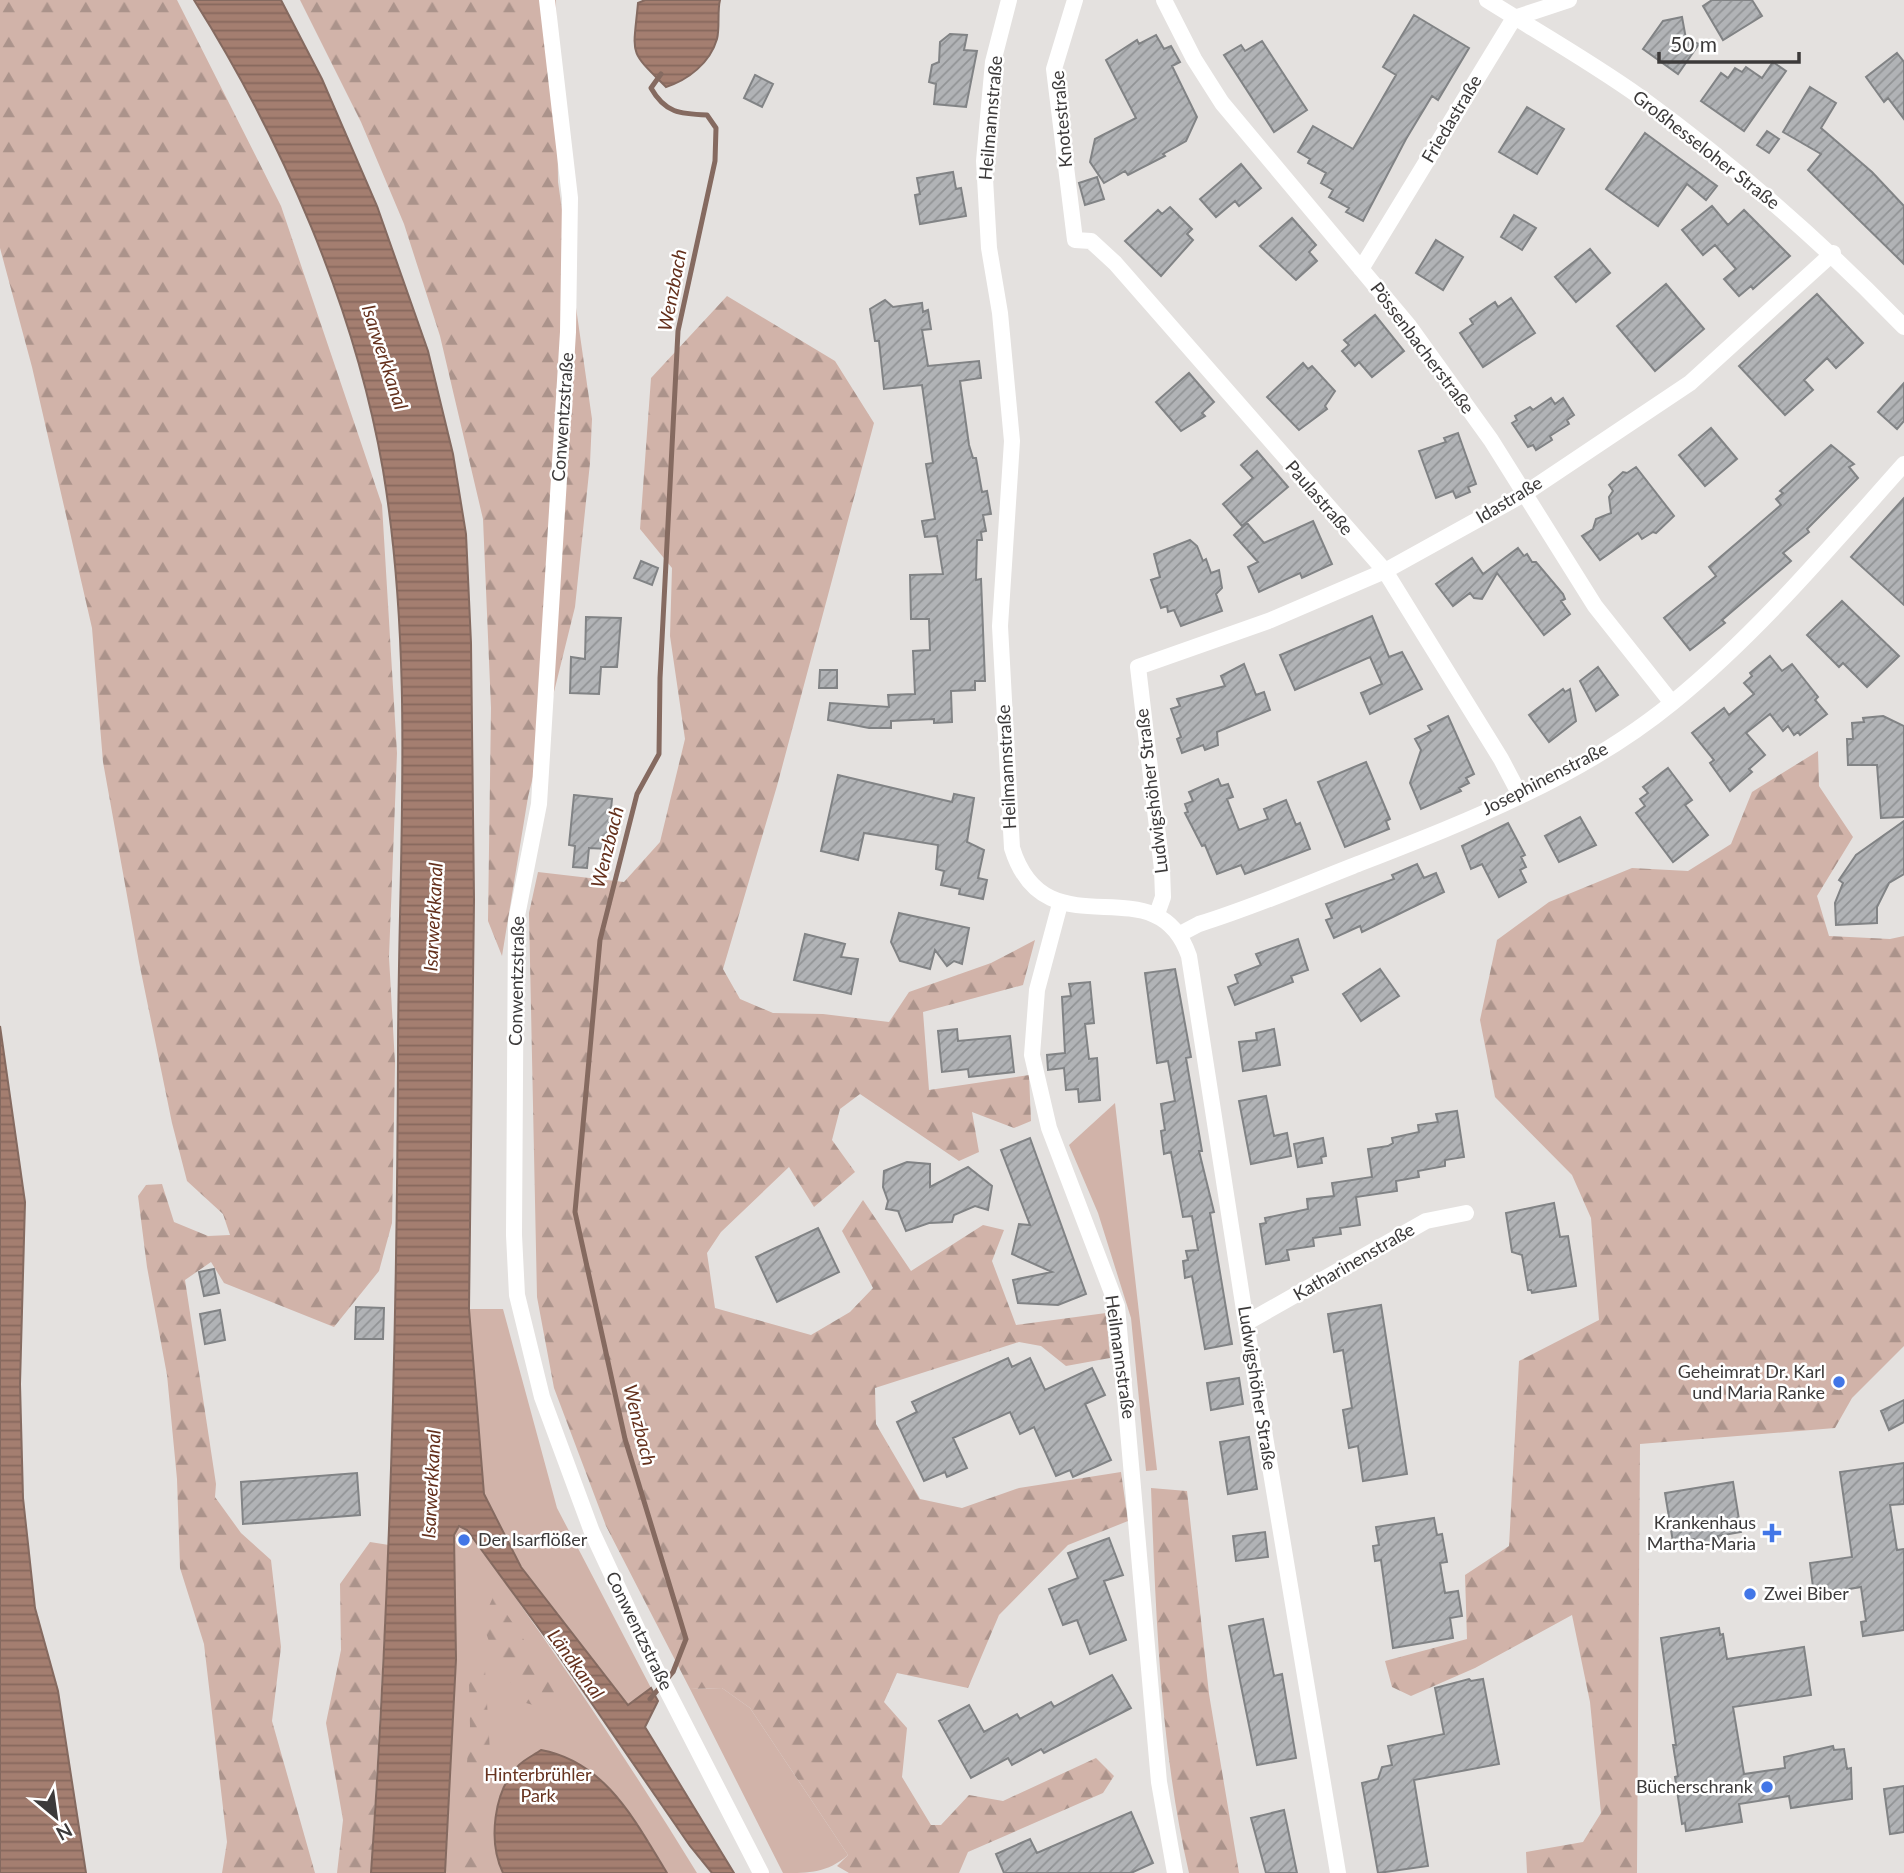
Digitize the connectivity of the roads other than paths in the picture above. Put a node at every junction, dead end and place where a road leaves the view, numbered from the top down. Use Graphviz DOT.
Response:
graph roads {
  1 [pos="547,0"];
  2 [pos="1009,0"];
  3 [pos="1075,0"];
  4 [pos="1164,0"];
  5 [pos="1487,0"];
  6 [pos="1569,0"];
  7 [pos="1514,18"];
  8 [pos="1075,240"];
  9 [pos="1833,253"];
  10 [pos="1361,269"];
  11 [pos="1904,327"];
  12 [pos="1904,464"];
  13 [pos="1524,494"];
  14 [pos="1385,571"];
  15 [pos="1138,667"];
  16 [pos="1672,703"];
  17 [pos="1520,794"];
  18 [pos="1060,904"];
  19 [pos="1157,914"];
  20 [pos="1180,934"];
  21 [pos="1466,1213"];
  22 [pos="1246,1323"];
  23 [pos="761,1873"];
  24 [pos="1175,1873"];
  25 [pos="1338,1873"];
  1 -- 23 [label="street, Conwentzstraße"];
  2 -- 18 [label="street, Heilmannstraße"];
  3 -- 8 [label="street, Knotestraße"];
  4 -- 10 [label="street, Pössenbacherstraße"];
  5 -- 7 [label="street, Großhesseloher Straße"];
  6 -- 7 [label="street"];
  7 -- 9 [label="street, Großhesseloher Straße"];
  7 -- 10 [label="street, Friedastraße"];
  8 -- 14 [label="street, Paulastraße"];
  9 -- 11 [label="street, Großhesseloher Straße"];
  9 -- 13 [label="street, Idastraße"];
  10 -- 13 [label="street, Pössenbacherstraße"];
  12 -- 16 [label="street, Josephinenstraße"];
  13 -- 14 [label="street, Idastraße"];
  13 -- 16 [label="street, Pössenbacherstraße"];
  14 -- 15 [label="street, Idastraße"];
  14 -- 17 [label="street, Paulastraße"];
  15 -- 19 [label="street, Ludwigshöher Straße"];
  16 -- 17 [label="street, Josephinenstraße"];
  17 -- 20 [label="street, Josephinenstraße"];
  18 -- 19 [label="street"];
  18 -- 24 [label="street, Heilmannstraße"];
  19 -- 20 [label="street"];
  20 -- 22 [label="street, Ludwigshöher Straße"];
  21 -- 22 [label="street, Katharinenstraße"];
  22 -- 25 [label="street, Ludwigshöher Straße"];
}
